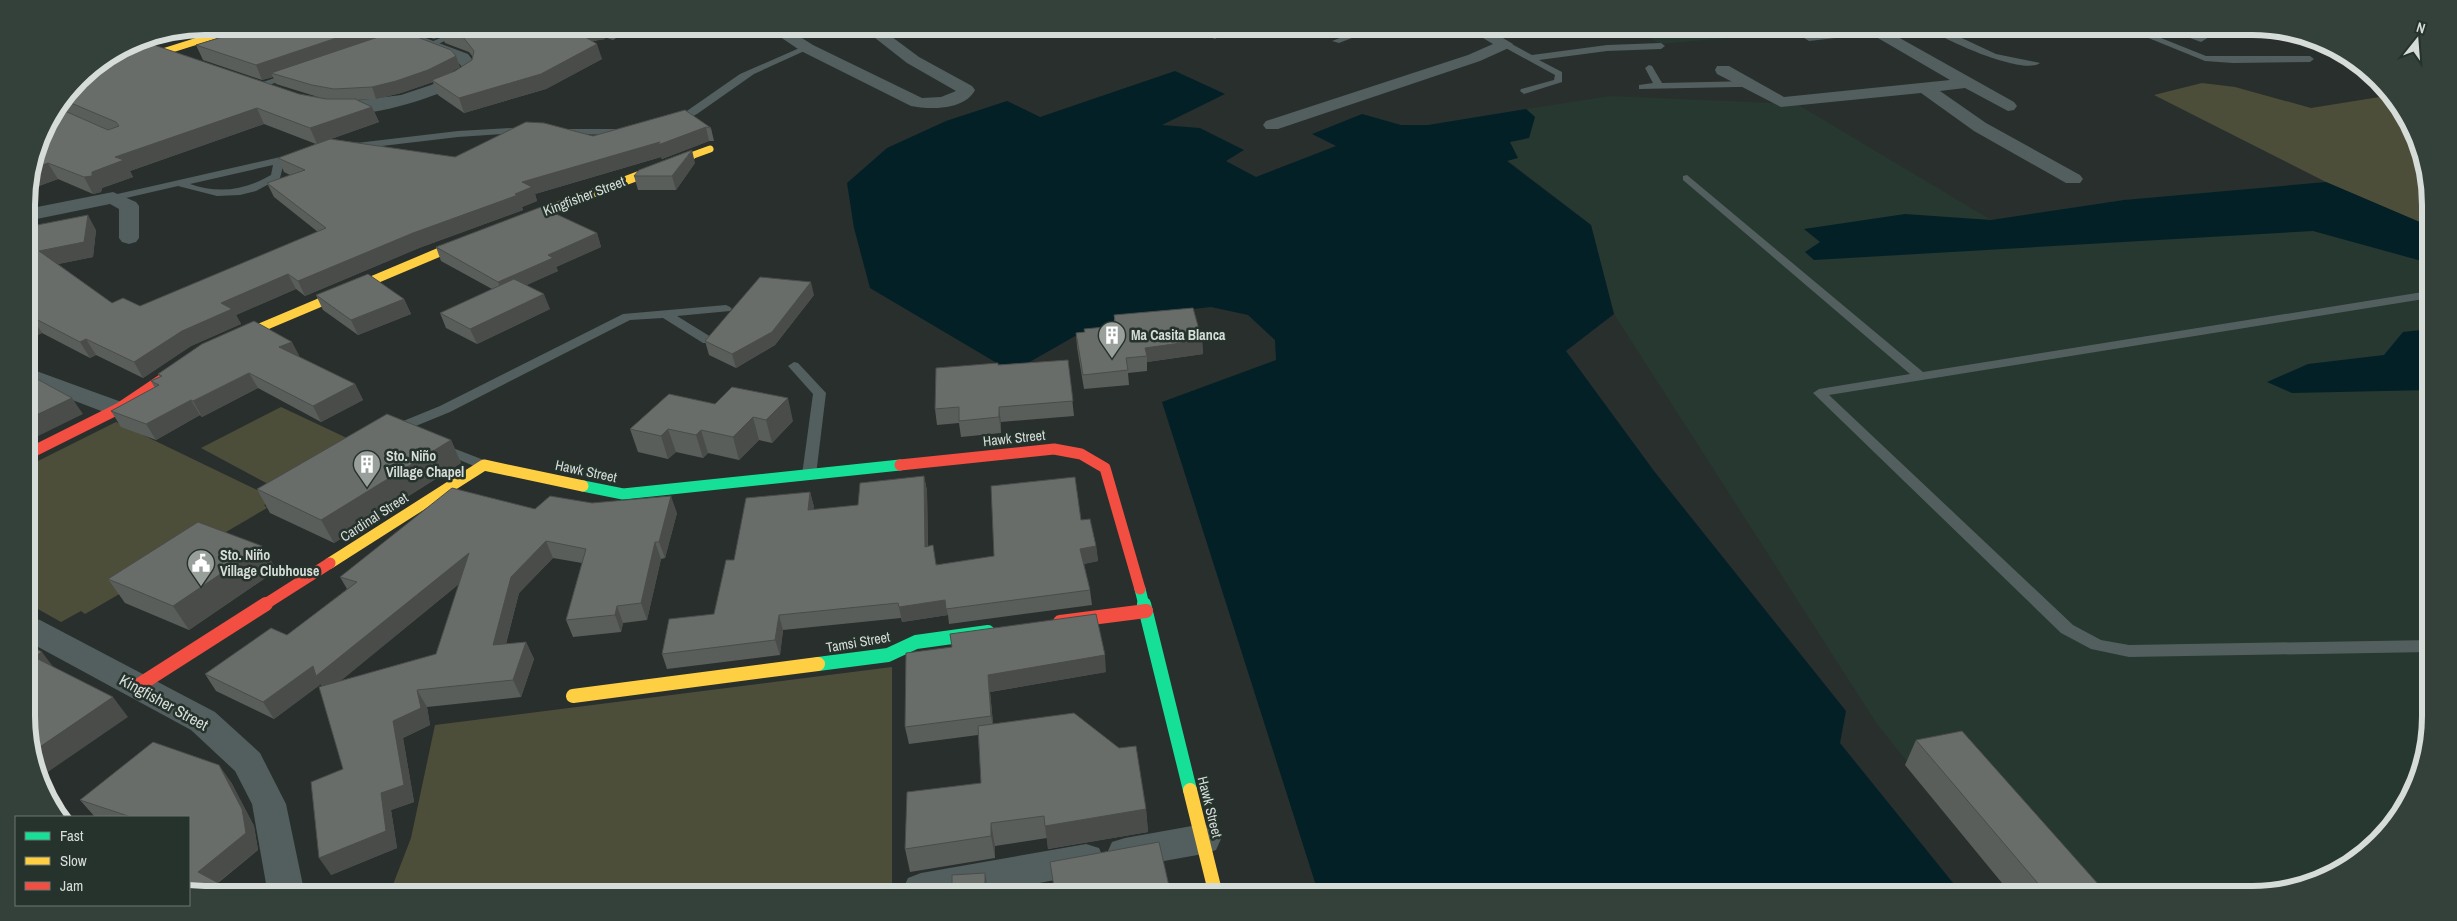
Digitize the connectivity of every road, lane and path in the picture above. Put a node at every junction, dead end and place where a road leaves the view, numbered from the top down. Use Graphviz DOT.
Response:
graph roads {
  1 [pos="217,35"];
  2 [pos="453,35"];
  3 [pos="786,35"];
  4 [pos="879,35"];
  5 [pos="1353,35"];
  6 [pos="1488,35"];
  7 [pos="1820,35"];
  8 [pos="1883,35"];
  9 [pos="1947,35"];
  10 [pos="2146,35"];
  11 [pos="2195,35"];
  12 [pos="408,36"];
  13 [pos="1809,36"];
  14 [pos="2201,37"];
  15 [pos="1336,41"];
  16 [pos="1505,44"];
  17 [pos="428,45"];
  18 [pos="381,46"];
  19 [pos="1661,46"];
  20 [pos="807,48"];
  21 [pos="163,52"];
  22 [pos="1532,58"];
  23 [pos="2310,59"];
  24 [pos="189,62"];
  25 [pos="2036,63"];
  26 [pos="119,66"];
  27 [pos="1649,68"];
  28 [pos="1723,70"];
  29 [pos="300,72"];
  30 [pos="1967,83"];
  31 [pos="248,84"];
  32 [pos="1659,84"];
  33 [pos="1751,84"];
  34 [pos="1642,87"];
  35 [pos="1924,87"];
  36 [pos="1524,91"];
  37 [pos="282,94"];
  38 [pos="319,106"];
  39 [pos="2008,106"];
  40 [pos="1272,125"];
  41 [pos="665,126"];
  42 [pos="536,131"];
  43 [pos="552,131"];
  44 [pos="634,131"];
  45 [pos="336,148"];
  46 [pos="710,149"];
  47 [pos="307,154"];
  48 [pos="278,161"];
  49 [pos="1687,178"];
  50 [pos="2073,179"];
  51 [pos="179,183"];
  52 [pos="113,198"];
  53 [pos="35,213"];
  54 [pos="499,228"];
  55 [pos="480,236"];
  56 [pos="129,238"];
  57 [pos="2422,295"];
  58 [pos="726,309"];
  59 [pos="665,314"];
  60 [pos="627,317"];
  61 [pos="707,340"];
  62 [pos="218,346"];
  63 [pos="192,359"];
  64 [pos="794,366"];
  65 [pos="1920,376"];
  66 [pos="35,379"];
  67 [pos="118,409"];
  68 [pos="414,436"];
  69 [pos="431,443"];
  70 [pos="35,450"];
  71 [pos="484,465"];
  72 [pos="809,475"];
  73 [pos="1146,611"];
  74 [pos="1050,624"];
  75 [pos="1002,630"];
  76 [pos="35,631"];
  77 [pos="2422,646"];
  78 [pos="136,687"];
  79 [pos="573,696"];
  80 [pos="1203,838"];
  81 [pos="285,886"];
  82 [pos="938,886"];
  83 [pos="1214,886"];
  1 -- 21 [label="street"];
  2 -- 17 [label="lane"];
  3 -- 20 [label="street"];
  4 -- 20 [label="street"];
  5 -- 15 [label="lane"];
  6 -- 16 [label="street"];
  7 -- 13 [label="street"];
  8 -- 30 [label="street"];
  9 -- 25 [label="lane"];
  10 -- 23 [label="lane"];
  11 -- 14 [label="street"];
  12 -- 17 [label="street"];
  12 -- 18 [label="lane"];
  16 -- 22 [label="lane"];
  16 -- 40 [label="street"];
  17 -- 38 [label="street"];
  19 -- 22 [label="lane"];
  20 -- 41 [label="lane"];
  21 -- 24 [label="street"];
  21 -- 26 [label="street"];
  22 -- 36 [label="lane"];
  27 -- 32 [label="lane"];
  28 -- 33 [label="street"];
  29 -- 31 [label="lane"];
  30 -- 35 [label="street"];
  30 -- 39 [label="street"];
  31 -- 37 [label="street"];
  32 -- 33 [label="lane"];
  32 -- 34 [label="lane"];
  33 -- 35 [label="street"];
  35 -- 50 [label="street"];
  42 -- 45 [label="lane"];
  43 -- 44 [label="lane"];
  46 -- 54 [label="street, Kingfisher Street"];
  47 -- 48 [label="lane"];
  48 -- 51 [label="lane"];
  48 -- 51 [label="lane"];
  49 -- 65 [label="lane"];
  51 -- 52 [label="lane"];
  52 -- 53 [label="street"];
  52 -- 56 [label="street"];
  55 -- 62 [label="street"];
  57 -- 65 [label="lane"];
  58 -- 59 [label="lane"];
  59 -- 60 [label="lane"];
  59 -- 61 [label="lane"];
  60 -- 68 [label="lane"];
  63 -- 67 [label="street"];
  64 -- 72 [label="lane"];
  65 -- 77 [label="lane"];
  66 -- 67 [label="street"];
  67 -- 70 [label="street"];
  69 -- 71 [label="lane"];
  71 -- 72 [label="street, Hawk Street"];
  71 -- 78 [label="street, Cardinal Street"];
  72 -- 73 [label="street, Hawk Street"];
  73 -- 74 [label="street"];
  73 -- 80 [label="street, Hawk Street"];
  75 -- 79 [label="street, Tamsi Street"];
  76 -- 78 [label="street, Kingfisher Street"];
  78 -- 81 [label="street, Kingfisher Street"];
  80 -- 82 [label="street"];
  80 -- 83 [label="street, Hawk Street"];
}
